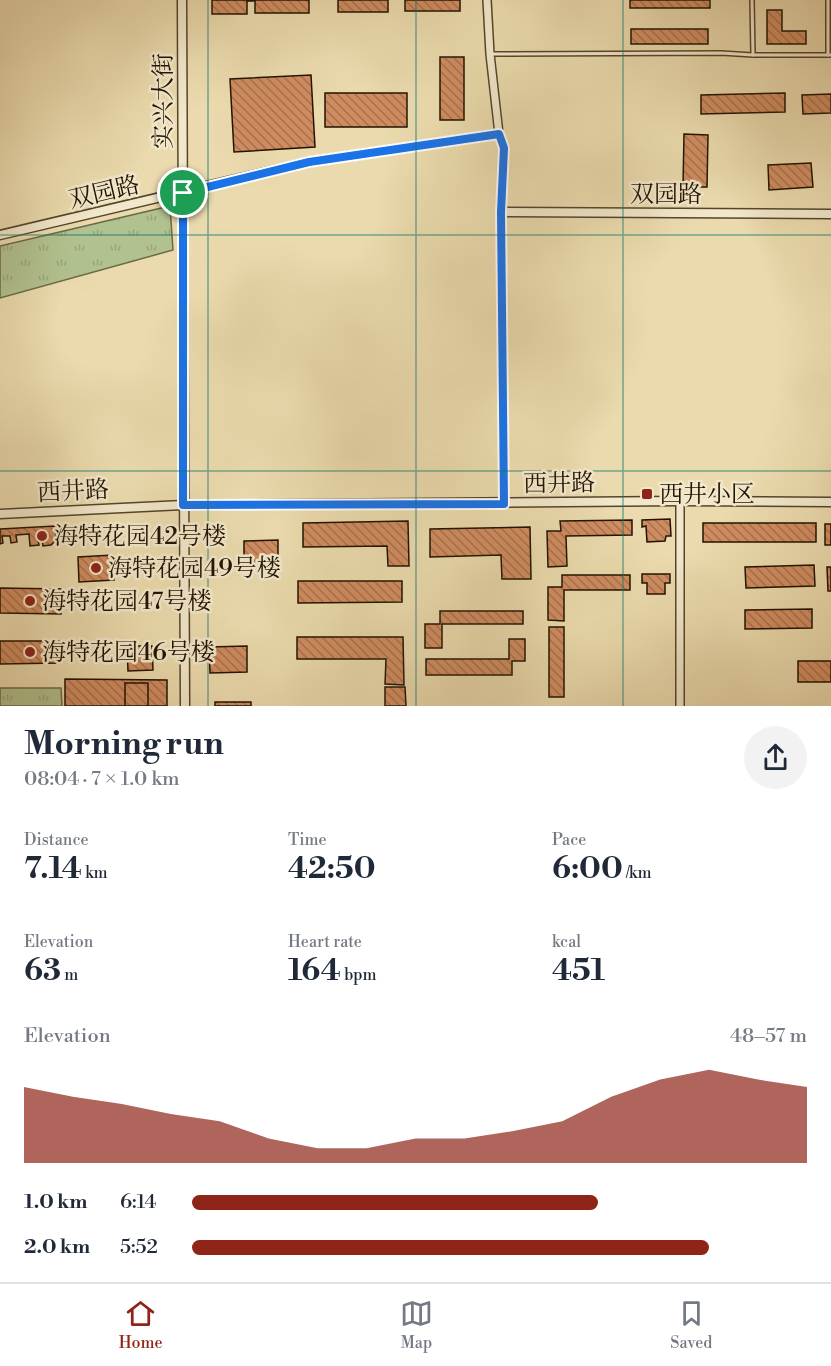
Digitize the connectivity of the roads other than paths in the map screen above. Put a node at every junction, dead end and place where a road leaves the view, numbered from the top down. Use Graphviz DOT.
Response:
graph roads {
  1 [pos="182,0"];
  2 [pos="487,0"];
  3 [pos="752,0"];
  4 [pos="828,0"];
  5 [pos="490,54"];
  6 [pos="753,55"];
  7 [pos="830,55"];
  8 [pos="499,134"];
  9 [pos="183,193"];
  10 [pos="501,212"];
  11 [pos="831,214"];
  12 [pos="0,235"];
  13 [pos="680,501"];
  14 [pos="831,502"];
  15 [pos="504,504"];
  16 [pos="183,505"];
  17 [pos="0,514"];
  18 [pos="185,706"];
  19 [pos="680,706"];
  1 -- 9 [label="street, 实兴大街"];
  2 -- 5 [label="street"];
  3 -- 6 [label="lane"];
  4 -- 7 [label="lane"];
  5 -- 6 [label="lane"];
  5 -- 8 [label="street"];
  6 -- 7 [label="lane"];
  8 -- 9 [label="street, 双园路"];
  8 -- 10 [label="street"];
  9 -- 12 [label="street, 双园路"];
  9 -- 16 [label="street, 实兴大街"];
  10 -- 11 [label="street, 双园路"];
  10 -- 15 [label="street"];
  13 -- 14 [label="street, 西井路"];
  13 -- 15 [label="street, 西井路"];
  13 -- 19 [label="street"];
  15 -- 16 [label="street, 西井路"];
  16 -- 17 [label="street, 西井路"];
  16 -- 18 [label="street, 实兴大街"];
}
